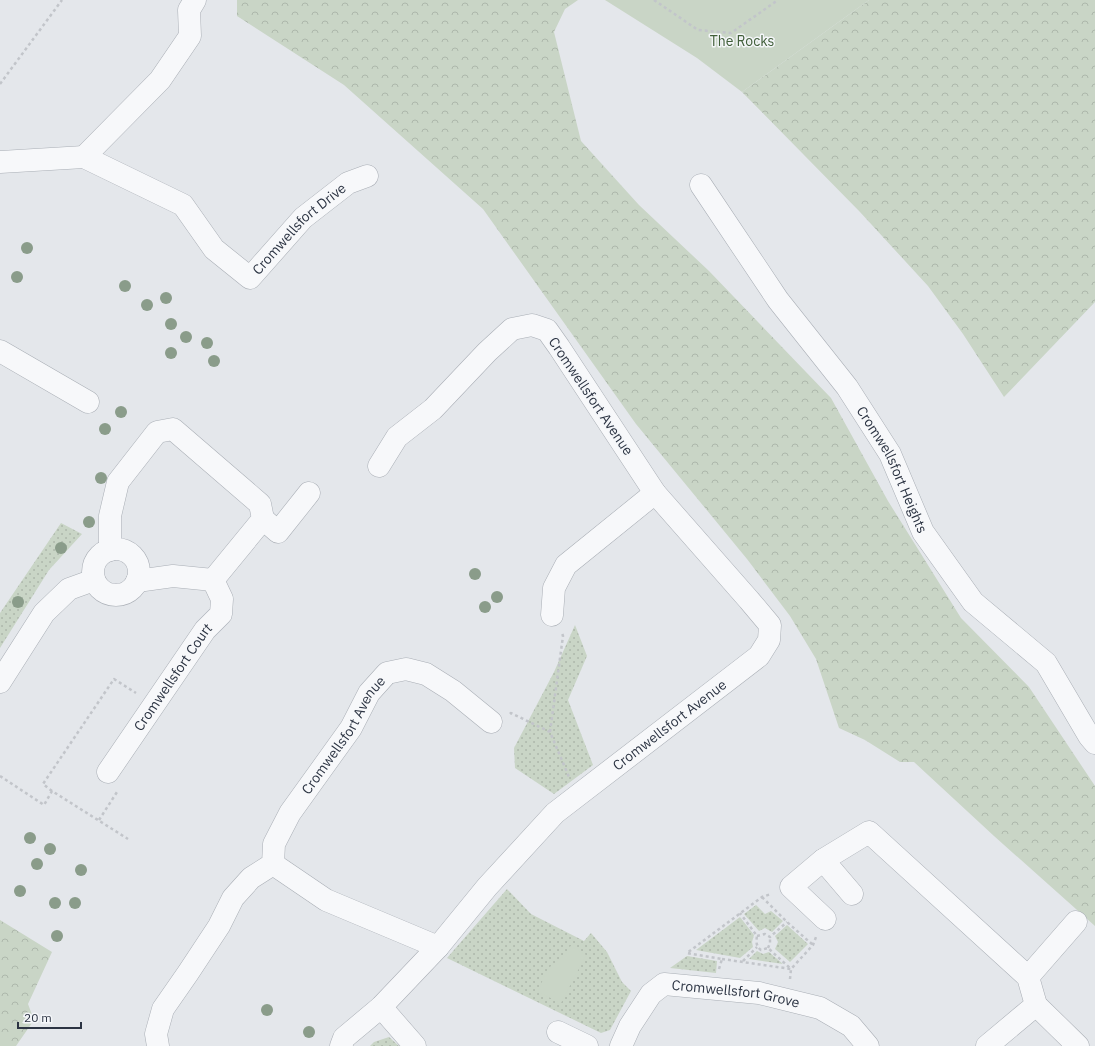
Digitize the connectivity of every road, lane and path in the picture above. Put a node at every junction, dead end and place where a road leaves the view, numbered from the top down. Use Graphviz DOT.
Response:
graph roads {
  1 [pos="62,0"];
  2 [pos="195,0"];
  3 [pos="654,0"];
  4 [pos="778,0"];
  5 [pos="0,84"];
  6 [pos="84,157"];
  7 [pos="0,162"];
  8 [pos="368,176"];
  9 [pos="701,185"];
  10 [pos="0,351"];
  11 [pos="88,402"];
  12 [pos="379,466"];
  13 [pos="309,493"];
  14 [pos="655,493"];
  15 [pos="263,519"];
  16 [pos="110,550"];
  17 [pos="94,580"];
  18 [pos="213,580"];
  19 [pos="137,581"];
  20 [pos="552,615"];
  21 [pos="0,682"];
  22 [pos="154,705"];
  23 [pos="492,722"];
  24 [pos="550,732"];
  25 [pos="1095,743"];
  26 [pos="108,772"];
  27 [pos="0,776"];
  28 [pos="52,791"];
  29 [pos="579,794"];
  30 [pos="128,839"];
  31 [pos="823,860"];
  32 [pos="273,864"];
  33 [pos="791,887"];
  34 [pos="852,894"];
  35 [pos="762,897"];
  36 [pos="740,913"];
  37 [pos="825,919"];
  38 [pos="787,922"];
  39 [pos="1076,922"];
  40 [pos="757,936"];
  41 [pos="770,937"];
  42 [pos="813,945"];
  43 [pos="438,947"];
  44 [pos="757,947"];
  45 [pos="768,948"];
  46 [pos="722,959"];
  47 [pos="743,962"];
  48 [pos="791,969"];
  49 [pos="1028,977"];
  50 [pos="715,989"];
  51 [pos="787,1000"];
  52 [pos="1036,1005"];
  53 [pos="381,1007"];
  54 [pos="558,1032"];
  55 [pos="158,1046"];
  56 [pos="341,1046"];
  57 [pos="415,1046"];
  58 [pos="587,1046"];
  59 [pos="621,1046"];
  60 [pos="868,1046"];
  61 [pos="987,1046"];
  62 [pos="1078,1046"];
  1 -- 5 [label="path"];
  2 -- 6 [label="street"];
  3 -- 4 [label="path"];
  6 -- 7 [label="street, Cromwellsfort Drive"];
  6 -- 8 [label="street, Cromwellsfort Drive"];
  9 -- 25 [label="street, Cromwellsfort Heights"];
  10 -- 11 [label="street"];
  12 -- 14 [label="street, Cromwellsfort Avenue"];
  13 -- 15 [label="street"];
  14 -- 20 [label="street"];
  14 -- 29 [label="street, Cromwellsfort Avenue"];
  15 -- 16 [label="street"];
  15 -- 18 [label="street"];
  16 -- 17 [label="street"];
  16 -- 19 [label="street"];
  17 -- 19 [label="street"];
  17 -- 21 [label="street"];
  18 -- 19 [label="street"];
  18 -- 22 [label="street, Cromwellsfort Court"];
  20 -- 24 [label="path"];
  22 -- 26 [label="street, Cromwellsfort Court"];
  22 -- 28 [label="path"];
  23 -- 24 [label="path"];
  23 -- 32 [label="street, Cromwellsfort Avenue"];
  24 -- 29 [label="path"];
  27 -- 28 [label="path"];
  28 -- 30 [label="path"];
  29 -- 43 [label="street, Cromwellsfort Avenue"];
  31 -- 33 [label="street"];
  31 -- 34 [label="street"];
  31 -- 49 [label="street"];
  32 -- 43 [label="street"];
  32 -- 55 [label="street"];
  33 -- 35 [label="path"];
  33 -- 37 [label="street"];
  35 -- 36 [label="path"];
  35 -- 38 [label="path"];
  36 -- 40 [label="path"];
  36 -- 46 [label="path"];
  37 -- 42 [label="path"];
  38 -- 41 [label="path"];
  38 -- 42 [label="path"];
  39 -- 49 [label="street"];
  40 -- 41 [label="path"];
  40 -- 44 [label="path"];
  41 -- 45 [label="path"];
  42 -- 48 [label="path"];
  43 -- 53 [label="street, Cromwellsfort Avenue"];
  44 -- 45 [label="path"];
  44 -- 47 [label="path"];
  45 -- 48 [label="path"];
  46 -- 47 [label="path"];
  46 -- 50 [label="path"];
  47 -- 48 [label="path"];
  48 -- 51 [label="path"];
  49 -- 52 [label="street"];
  50 -- 51 [label="street, Cromwellsfort Grove"];
  50 -- 59 [label="street, Cromwellsfort Grove"];
  51 -- 60 [label="street, Cromwellsfort Grove"];
  52 -- 61 [label="street"];
  52 -- 62 [label="street"];
  53 -- 56 [label="street, Cromwellsfort Avenue"];
  53 -- 57 [label="street"];
  54 -- 58 [label="street"];
}
